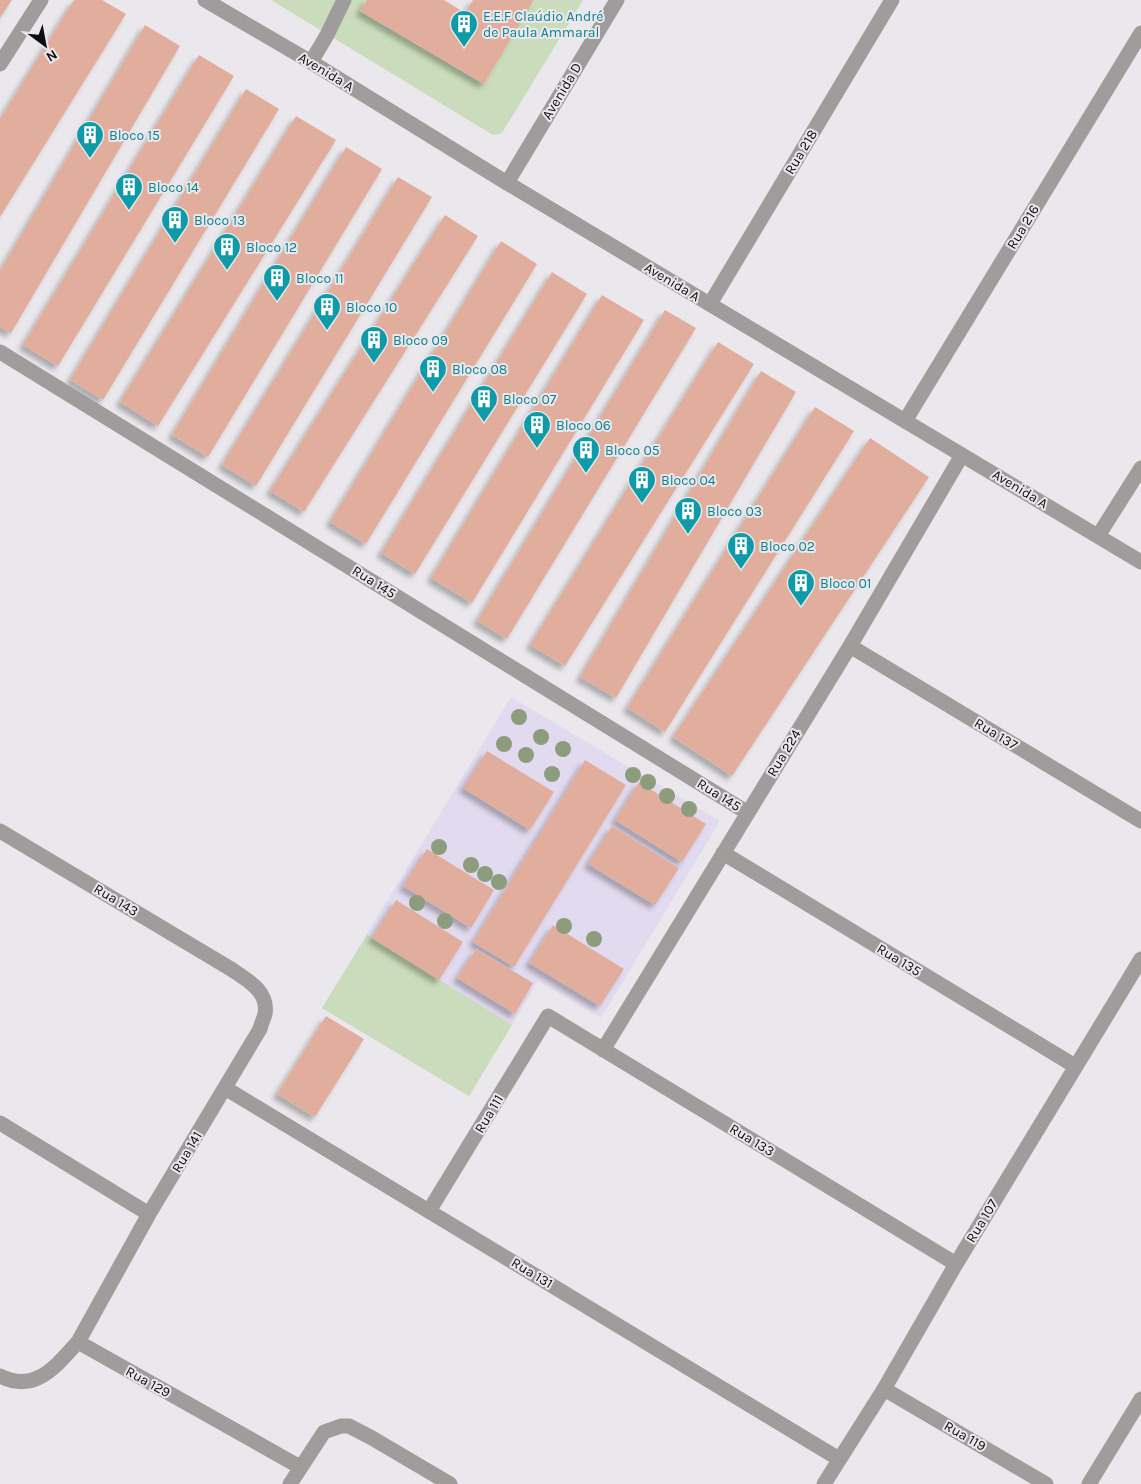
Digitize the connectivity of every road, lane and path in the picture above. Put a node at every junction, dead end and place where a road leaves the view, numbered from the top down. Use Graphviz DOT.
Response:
graph roads {
  1 [pos="41,0"];
  2 [pos="204,0"];
  3 [pos="344,0"];
  4 [pos="617,0"];
  5 [pos="892,0"];
  6 [pos="1141,33"];
  7 [pos="311,62"];
  8 [pos="0,64"];
  9 [pos="507,183"];
  10 [pos="710,304"];
  11 [pos="0,352"];
  12 [pos="905,421"];
  13 [pos="962,455"];
  14 [pos="1141,468"];
  15 [pos="1098,536"];
  16 [pos="1141,562"];
  17 [pos="850,646"];
  18 [pos="748,813"];
  19 [pos="1141,821"];
  20 [pos="0,831"];
  21 [pos="723,853"];
  22 [pos="1141,959"];
  23 [pos="231,969"];
  24 [pos="548,1016"];
  25 [pos="603,1050"];
  26 [pos="1075,1066"];
  27 [pos="225,1088"];
  28 [pos="0,1123"];
  29 [pos="429,1211"];
  30 [pos="149,1214"];
  31 [pos="956,1264"];
  32 [pos="78,1342"];
  33 [pos="0,1376"];
  34 [pos="884,1389"];
  35 [pos="1141,1399"];
  36 [pos="840,1459"];
  37 [pos="300,1467"];
  38 [pos="290,1484"];
  39 [pos="450,1484"];
  40 [pos="824,1484"];
  41 [pos="1046,1484"];
  42 [pos="1089,1484"];
  1 -- 8 [label="street"];
  2 -- 7 [label="street, Avenida A"];
  3 -- 7 [label="street"];
  4 -- 9 [label="street, Avenida D"];
  5 -- 10 [label="street, Rua 218"];
  6 -- 12 [label="street, Rua 216"];
  7 -- 9 [label="street, Avenida A"];
  9 -- 10 [label="street, Avenida A"];
  10 -- 12 [label="street, Avenida A"];
  11 -- 18 [label="street, Rua 145"];
  12 -- 13 [label="street, Avenida A"];
  13 -- 15 [label="street, Avenida A"];
  13 -- 17 [label="street, Rua 224"];
  14 -- 15 [label="street"];
  15 -- 16 [label="street, Avenida A"];
  17 -- 18 [label="street, Rua 224"];
  17 -- 19 [label="street, Rua 137"];
  18 -- 21 [label="street, Rua 224"];
  20 -- 23 [label="street, Rua 143"];
  21 -- 25 [label="street, Rua 224"];
  21 -- 26 [label="street, Rua 135"];
  22 -- 26 [label="street, Rua 107"];
  23 -- 27 [label="street, Rua 141"];
  24 -- 25 [label="street, Rua 133"];
  24 -- 29 [label="street, Rua 111"];
  25 -- 31 [label="street, Rua 133"];
  26 -- 31 [label="street, Rua 107"];
  27 -- 29 [label="street, Rua 131"];
  27 -- 30 [label="street, Rua 141"];
  28 -- 30 [label="street"];
  29 -- 36 [label="street, Rua 131"];
  30 -- 32 [label="street, Rua 141"];
  31 -- 34 [label="street, Rua 107"];
  32 -- 33 [label="street"];
  32 -- 37 [label="street, Rua 129"];
  34 -- 36 [label="street, Rua 107"];
  34 -- 41 [label="street, Rua 119"];
  35 -- 42 [label="street"];
  36 -- 40 [label="street, Rua 107"];
  37 -- 38 [label="street"];
  37 -- 39 [label="street"];
}
